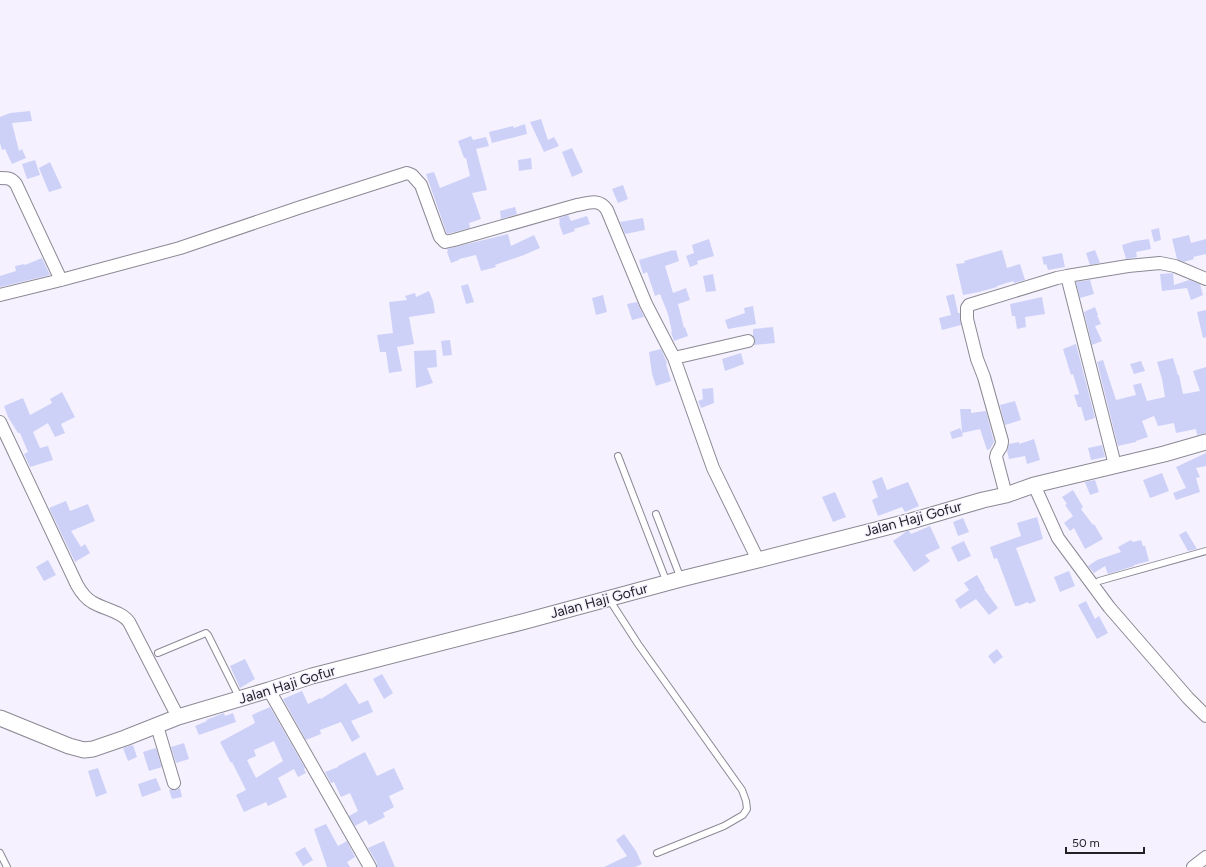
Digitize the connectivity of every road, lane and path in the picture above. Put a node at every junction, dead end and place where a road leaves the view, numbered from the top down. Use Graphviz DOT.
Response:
graph roads {
  1 [pos="0,178"];
  2 [pos="1067,276"];
  3 [pos="1206,279"];
  4 [pos="61,280"];
  5 [pos="0,295"];
  6 [pos="748,341"];
  7 [pos="674,358"];
  8 [pos="0,422"];
  9 [pos="1206,442"];
  10 [pos="618,456"];
  11 [pos="1115,465"];
  12 [pos="1034,485"];
  13 [pos="1006,495"];
  14 [pos="656,514"];
  15 [pos="1206,551"];
  16 [pos="758,560"];
  17 [pos="1099,580"];
  18 [pos="674,581"];
  19 [pos="609,599"];
  20 [pos="158,653"];
  21 [pos="269,690"];
  22 [pos="240,699"];
  23 [pos="1204,710"];
  24 [pos="178,717"];
  25 [pos="0,718"];
  26 [pos="157,726"];
  27 [pos="174,783"];
  28 [pos="0,853"];
  29 [pos="657,853"];
  30 [pos="1206,857"];
  31 [pos="7,867"];
  32 [pos="370,867"];
  33 [pos="1193,867"];
  1 -- 4 [label="street"];
  2 -- 3 [label="street"];
  2 -- 11 [label="street"];
  2 -- 13 [label="street"];
  4 -- 5 [label="street"];
  4 -- 7 [label="street"];
  6 -- 7 [label="street"];
  7 -- 16 [label="street"];
  8 -- 24 [label="street"];
  9 -- 11 [label="street, Jalan Haji Gofur"];
  10 -- 18 [label="lane"];
  11 -- 12 [label="street, Jalan Haji Gofur"];
  12 -- 13 [label="street, Jalan Haji Gofur"];
  12 -- 23 [label="street"];
  13 -- 16 [label="street, Jalan Haji Gofur"];
  14 -- 18 [label="lane"];
  15 -- 17 [label="lane"];
  16 -- 18 [label="street, Jalan Haji Gofur"];
  18 -- 19 [label="street, Jalan Haji Gofur"];
  19 -- 21 [label="street, Jalan Haji Gofur"];
  19 -- 29 [label="lane"];
  20 -- 22 [label="lane"];
  21 -- 22 [label="street, Jalan Haji Gofur"];
  21 -- 32 [label="street"];
  22 -- 24 [label="street, Jalan Haji Gofur"];
  24 -- 26 [label="street, Jalan Haji Gofur"];
  25 -- 26 [label="street, Jalan Haji Gofur"];
  26 -- 27 [label="street"];
  28 -- 31 [label="lane"];
  30 -- 33 [label="street"];
}
